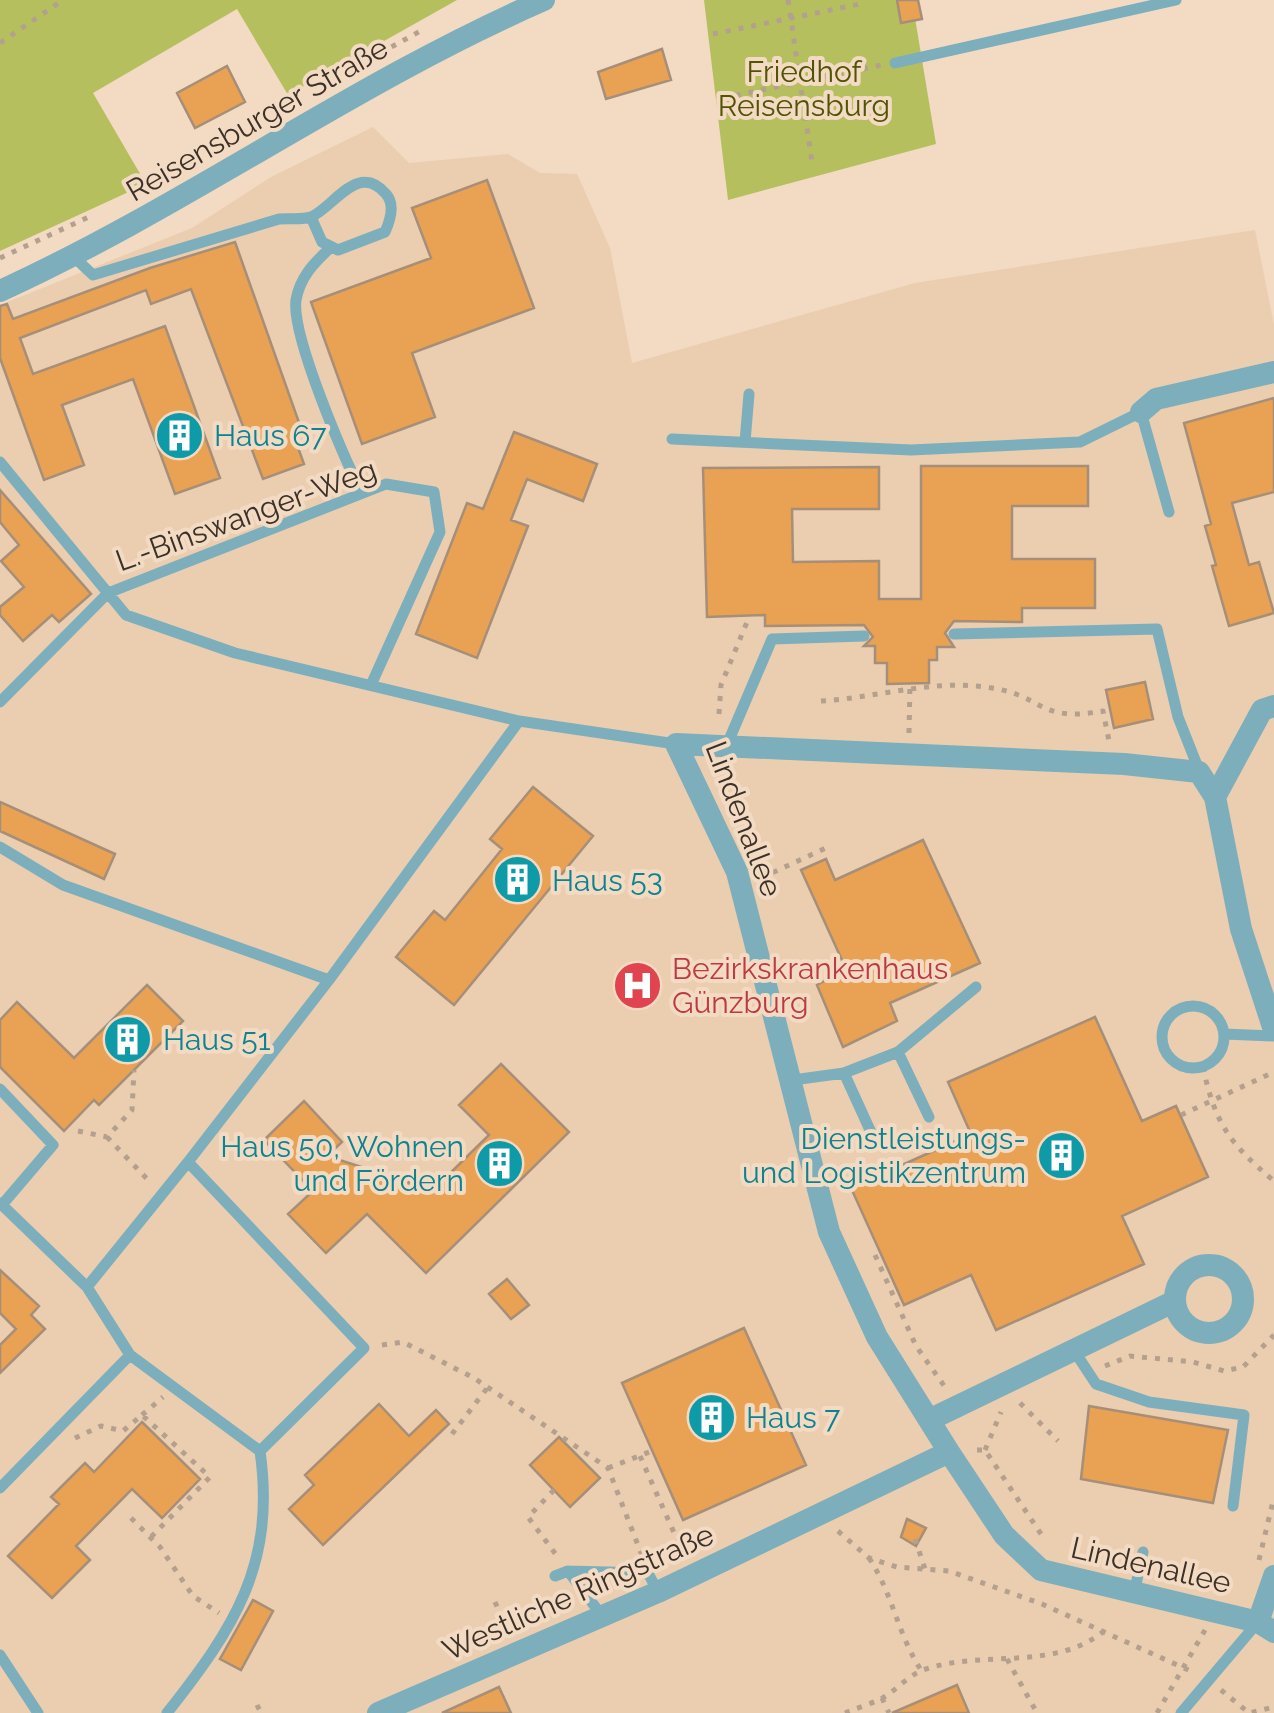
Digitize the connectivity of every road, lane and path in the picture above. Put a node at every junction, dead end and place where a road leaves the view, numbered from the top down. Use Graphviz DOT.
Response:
graph roads {
  1 [pos="63,0"];
  2 [pos="544,0"];
  3 [pos="788,0"];
  4 [pos="1176,0"];
  5 [pos="860,4"];
  6 [pos="790,16"];
  7 [pos="712,34"];
  8 [pos="0,43"];
  9 [pos="895,62"];
  10 [pos="799,82"];
  11 [pos="723,98"];
  12 [pos="812,162"];
  13 [pos="311,217"];
  14 [pos="330,248"];
  15 [pos="74,257"];
  16 [pos="0,291"];
  17 [pos="1274,372"];
  18 [pos="749,394"];
  19 [pos="1141,412"];
  20 [pos="672,439"];
  21 [pos="745,442"];
  22 [pos="0,462"];
  23 [pos="362,493"];
  24 [pos="1169,512"];
  25 [pos="108,593"];
  26 [pos="748,622"];
  27 [pos="954,634"];
  28 [pos="864,636"];
  29 [pos="371,685"];
  30 [pos="910,686"];
  31 [pos="821,700"];
  32 [pos="0,702"];
  33 [pos="1274,706"];
  34 [pos="520,721"];
  35 [pos="729,740"];
  36 [pos="676,744"];
  37 [pos="909,756"];
  38 [pos="1113,764"];
  39 [pos="1200,772"];
  40 [pos="1215,797"];
  41 [pos="0,847"];
  42 [pos="828,847"];
  43 [pos="742,889"];
  44 [pos="329,980"];
  45 [pos="976,987"];
  46 [pos="1274,1033"];
  47 [pos="1224,1034"];
  48 [pos="898,1052"];
  49 [pos="1204,1067"];
  50 [pos="134,1070"];
  51 [pos="1274,1072"];
  52 [pos="844,1074"];
  53 [pos="792,1080"];
  54 [pos="0,1088"];
  55 [pos="1210,1102"];
  56 [pos="1181,1114"];
  57 [pos="929,1117"];
  58 [pos="78,1131"];
  59 [pos="107,1137"];
  60 [pos="875,1141"];
  61 [pos="188,1162"];
  62 [pos="1274,1181"];
  63 [pos="162,1194"];
  64 [pos="1,1204"];
  65 [pos="875,1256"];
  66 [pos="88,1287"];
  67 [pos="1176,1302"];
  68 [pos="364,1348"];
  69 [pos="1072,1348"];
  70 [pos="130,1355"];
  71 [pos="1000,1383"];
  72 [pos="488,1387"];
  73 [pos="174,1388"];
  74 [pos="960,1404"];
  75 [pos="142,1415"];
  76 [pos="928,1420"];
  77 [pos="991,1426"];
  78 [pos="452,1434"];
  79 [pos="74,1439"];
  80 [pos="1058,1440"];
  81 [pos="652,1451"];
  82 [pos="260,1452"];
  83 [pos="949,1452"];
  84 [pos="640,1456"];
  85 [pos="608,1468"];
  86 [pos="0,1488"];
  87 [pos="554,1490"];
  88 [pos="1274,1497"];
  89 [pos="1233,1506"];
  90 [pos="130,1518"];
  91 [pos="810,1518"];
  92 [pos="151,1537"];
  93 [pos="915,1539"];
  94 [pos="1048,1544"];
  95 [pos="1144,1552"];
  96 [pos="868,1558"];
  97 [pos="926,1569"];
  98 [pos="1266,1572"];
  99 [pos="562,1573"];
  100 [pos="693,1575"];
  101 [pos="653,1583"];
  102 [pos="1134,1589"];
  103 [pos="495,1602"];
  104 [pos="1213,1610"];
  105 [pos="603,1616"];
  106 [pos="234,1622"];
  107 [pos="1266,1627"];
  108 [pos="1104,1631"];
  109 [pos="518,1654"];
  110 [pos="0,1655"];
  111 [pos="1008,1659"];
  112 [pos="1182,1666"];
  113 [pos="921,1670"];
  114 [pos="1211,1682"];
  115 [pos="882,1698"];
  116 [pos="258,1705"];
  117 [pos="1274,1707"];
  118 [pos="38,1713"];
  119 [pos="168,1713"];
  120 [pos="261,1713"];
  121 [pos="378,1713"];
  122 [pos="845,1713"];
  123 [pos="889,1713"];
  124 [pos="1038,1713"];
  125 [pos="1157,1713"];
  126 [pos="1181,1713"];
  127 [pos="1248,1713"];
  1 -- 8 [label="path"];
  2 -- 15 [label="street, Reisensburger Straße"];
  3 -- 6 [label="path"];
  4 -- 9 [label="lane"];
  5 -- 6 [label="path"];
  6 -- 7 [label="path"];
  6 -- 10 [label="path"];
  9 -- 10 [label="path"];
  10 -- 11 [label="path"];
  10 -- 12 [label="path"];
  13 -- 14 [label="lane"];
  13 -- 14 [label="lane"];
  13 -- 15 [label="lane"];
  14 -- 23 [label="lane"];
  15 -- 16 [label="street, Reisensburger Straße"];
  17 -- 19 [label="street"];
  18 -- 21 [label="lane"];
  19 -- 21 [label="lane"];
  19 -- 24 [label="lane"];
  20 -- 21 [label="lane"];
  22 -- 25 [label="lane"];
  23 -- 25 [label="lane, L.-Binswanger-Weg"];
  23 -- 29 [label="lane, L.-Binswanger-Weg"];
  25 -- 29 [label="lane"];
  25 -- 32 [label="lane"];
  26 -- 35 [label="path"];
  27 -- 39 [label="lane"];
  28 -- 35 [label="lane"];
  29 -- 34 [label="lane"];
  30 -- 31 [label="path"];
  30 -- 37 [label="path"];
  30 -- 38 [label="path"];
  33 -- 40 [label="street"];
  34 -- 36 [label="lane"];
  34 -- 44 [label="lane"];
  35 -- 36 [label="street, Lindenallee"];
  35 -- 37 [label="street, Lindenallee"];
  36 -- 43 [label="street, Lindenallee"];
  37 -- 38 [label="street, Lindenallee"];
  38 -- 39 [label="street, Lindenallee"];
  39 -- 40 [label="street"];
  40 -- 46 [label="street"];
  41 -- 44 [label="lane"];
  42 -- 43 [label="path"];
  43 -- 53 [label="street, Lindenallee"];
  44 -- 61 [label="lane"];
  45 -- 48 [label="lane"];
  46 -- 47 [label="lane"];
  47 -- 49 [label="lane"];
  47 -- 49 [label="lane"];
  48 -- 52 [label="lane"];
  48 -- 57 [label="lane"];
  49 -- 55 [label="path"];
  50 -- 59 [label="path"];
  51 -- 55 [label="path"];
  52 -- 53 [label="lane"];
  52 -- 60 [label="lane"];
  53 -- 76 [label="street, Lindenallee"];
  54 -- 64 [label="lane"];
  55 -- 56 [label="path"];
  55 -- 62 [label="path"];
  58 -- 59 [label="path"];
  59 -- 63 [label="path"];
  61 -- 63 [label="lane"];
  61 -- 68 [label="lane"];
  63 -- 66 [label="lane"];
  64 -- 66 [label="lane"];
  65 -- 74 [label="path"];
  66 -- 70 [label="lane"];
  67 -- 69 [label="street"];
  68 -- 72 [label="path"];
  68 -- 82 [label="lane"];
  69 -- 71 [label="street"];
  69 -- 89 [label="lane"];
  70 -- 73 [label="lane"];
  70 -- 86 [label="lane"];
  71 -- 74 [label="street"];
  71 -- 80 [label="path"];
  72 -- 78 [label="path"];
  72 -- 85 [label="path"];
  73 -- 75 [label="path"];
  73 -- 82 [label="lane"];
  74 -- 76 [label="street"];
  74 -- 77 [label="path"];
  75 -- 79 [label="path"];
  75 -- 92 [label="path"];
  76 -- 83 [label="street, Lindenallee"];
  81 -- 84 [label="path"];
  82 -- 106 [label="lane"];
  83 -- 91 [label="street"];
  83 -- 94 [label="path"];
  83 -- 102 [label="street, Lindenallee"];
  84 -- 85 [label="path"];
  84 -- 100 [label="path"];
  85 -- 101 [label="path"];
  87 -- 99 [label="path"];
  88 -- 98 [label="path"];
  90 -- 92 [label="path"];
  91 -- 96 [label="path"];
  91 -- 100 [label="street, Westliche Ringstraße"];
  92 -- 106 [label="path"];
  93 -- 97 [label="path"];
  95 -- 102 [label="lane"];
  96 -- 97 [label="path"];
  96 -- 113 [label="path"];
  97 -- 108 [label="path"];
  98 -- 107 [label="street"];
  99 -- 101 [label="lane"];
  99 -- 105 [label="lane"];
  100 -- 101 [label="street, Westliche Ringstraße"];
  101 -- 105 [label="street, Westliche Ringstraße"];
  102 -- 104 [label="street, Lindenallee"];
  103 -- 109 [label="path"];
  104 -- 107 [label="street, Lindenallee"];
  104 -- 112 [label="path"];
  105 -- 109 [label="street, Westliche Ringstraße"];
  106 -- 119 [label="lane"];
  107 -- 114 [label="lane"];
  108 -- 111 [label="path"];
  108 -- 112 [label="path"];
  109 -- 121 [label="street, Westliche Ringstraße"];
  110 -- 118 [label="lane"];
  111 -- 113 [label="path"];
  111 -- 124 [label="path"];
  112 -- 114 [label="path"];
  112 -- 125 [label="path"];
  113 -- 115 [label="path"];
  114 -- 126 [label="lane"];
  114 -- 127 [label="path"];
  115 -- 122 [label="path"];
  115 -- 123 [label="path"];
  116 -- 120 [label="path"];
  117 -- 127 [label="path"];
}
